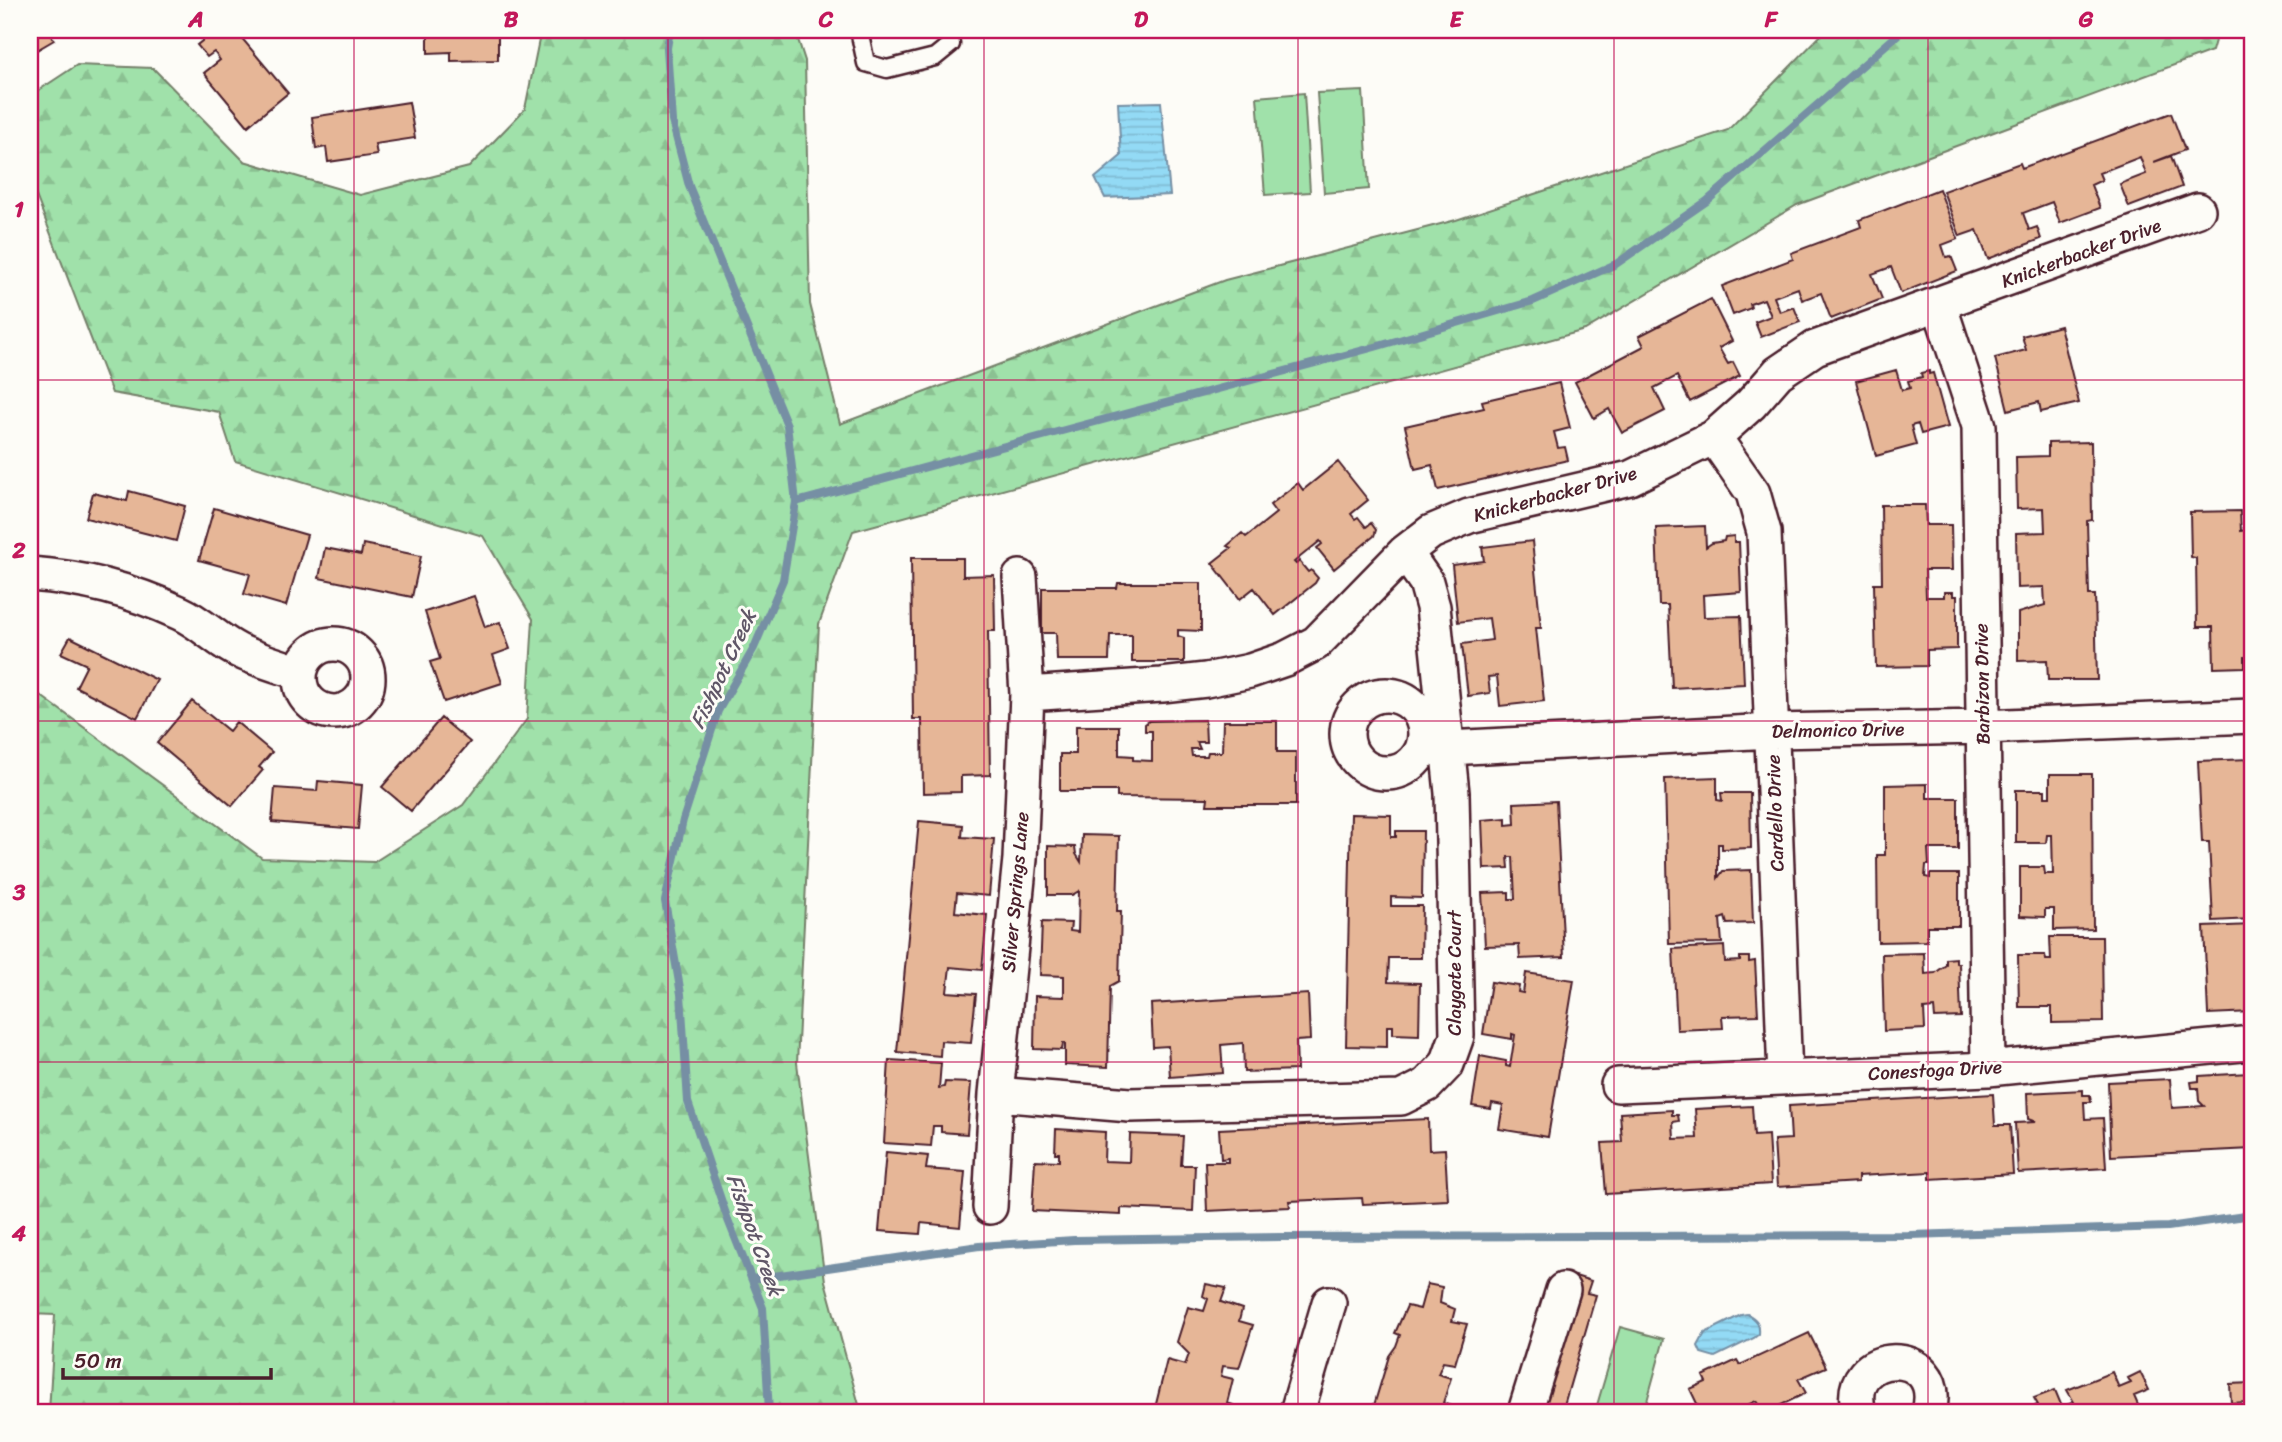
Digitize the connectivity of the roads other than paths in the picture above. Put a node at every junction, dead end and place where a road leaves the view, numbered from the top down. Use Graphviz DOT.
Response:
graph roads {
  1 [pos="859,30"];
  2 [pos="947,30"];
  3 [pos="2198,210"];
  4 [pos="1939,304"];
  5 [pos="1714,437"];
  6 [pos="1405,552"];
  7 [pos="30,574"];
  8 [pos="1020,577"];
  9 [pos="300,673"];
  10 [pos="1027,694"];
  11 [pos="2252,716"];
  12 [pos="1983,727"];
  13 [pos="1772,731"];
  14 [pos="1436,744"];
  15 [pos="2252,1043"];
  16 [pos="1988,1069"];
  17 [pos="1785,1077"];
  18 [pos="1618,1085"];
  19 [pos="996,1094"];
  20 [pos="990,1207"];
  21 [pos="1563,1290"];
  22 [pos="1329,1303"];
  23 [pos="1297,1412"];
  24 [pos="1525,1412"];
  25 [pos="1857,1412"];
  26 [pos="1929,1412"];
  1 -- 2 [label="lane"];
  3 -- 4 [label="street, Knickerbacker Drive"];
  4 -- 5 [label="street, Knickerbacker Drive"];
  4 -- 12 [label="street, Barbizon Drive"];
  5 -- 6 [label="street, Knickerbacker Drive"];
  5 -- 13 [label="street, Cardello Drive"];
  6 -- 10 [label="street, Knickerbacker Drive"];
  6 -- 14 [label="street, Claygate Court"];
  7 -- 9 [label="street"];
  8 -- 10 [label="street, Silver Springs Lane"];
  10 -- 19 [label="street, Silver Springs Lane"];
  11 -- 12 [label="street, Delmonico Drive"];
  12 -- 13 [label="street, Delmonico Drive"];
  12 -- 16 [label="street, Barbizon Drive"];
  13 -- 14 [label="street, Delmonico Drive"];
  13 -- 17 [label="street, Cardello Drive"];
  14 -- 19 [label="street, Claygate Court"];
  15 -- 16 [label="street, Conestoga Drive"];
  16 -- 17 [label="street, Conestoga Drive"];
  17 -- 18 [label="street, Conestoga Drive"];
  19 -- 20 [label="street, Silver Springs Lane"];
  21 -- 24 [label="street"];
  22 -- 23 [label="street"];
  25 -- 26 [label="street"];
}
